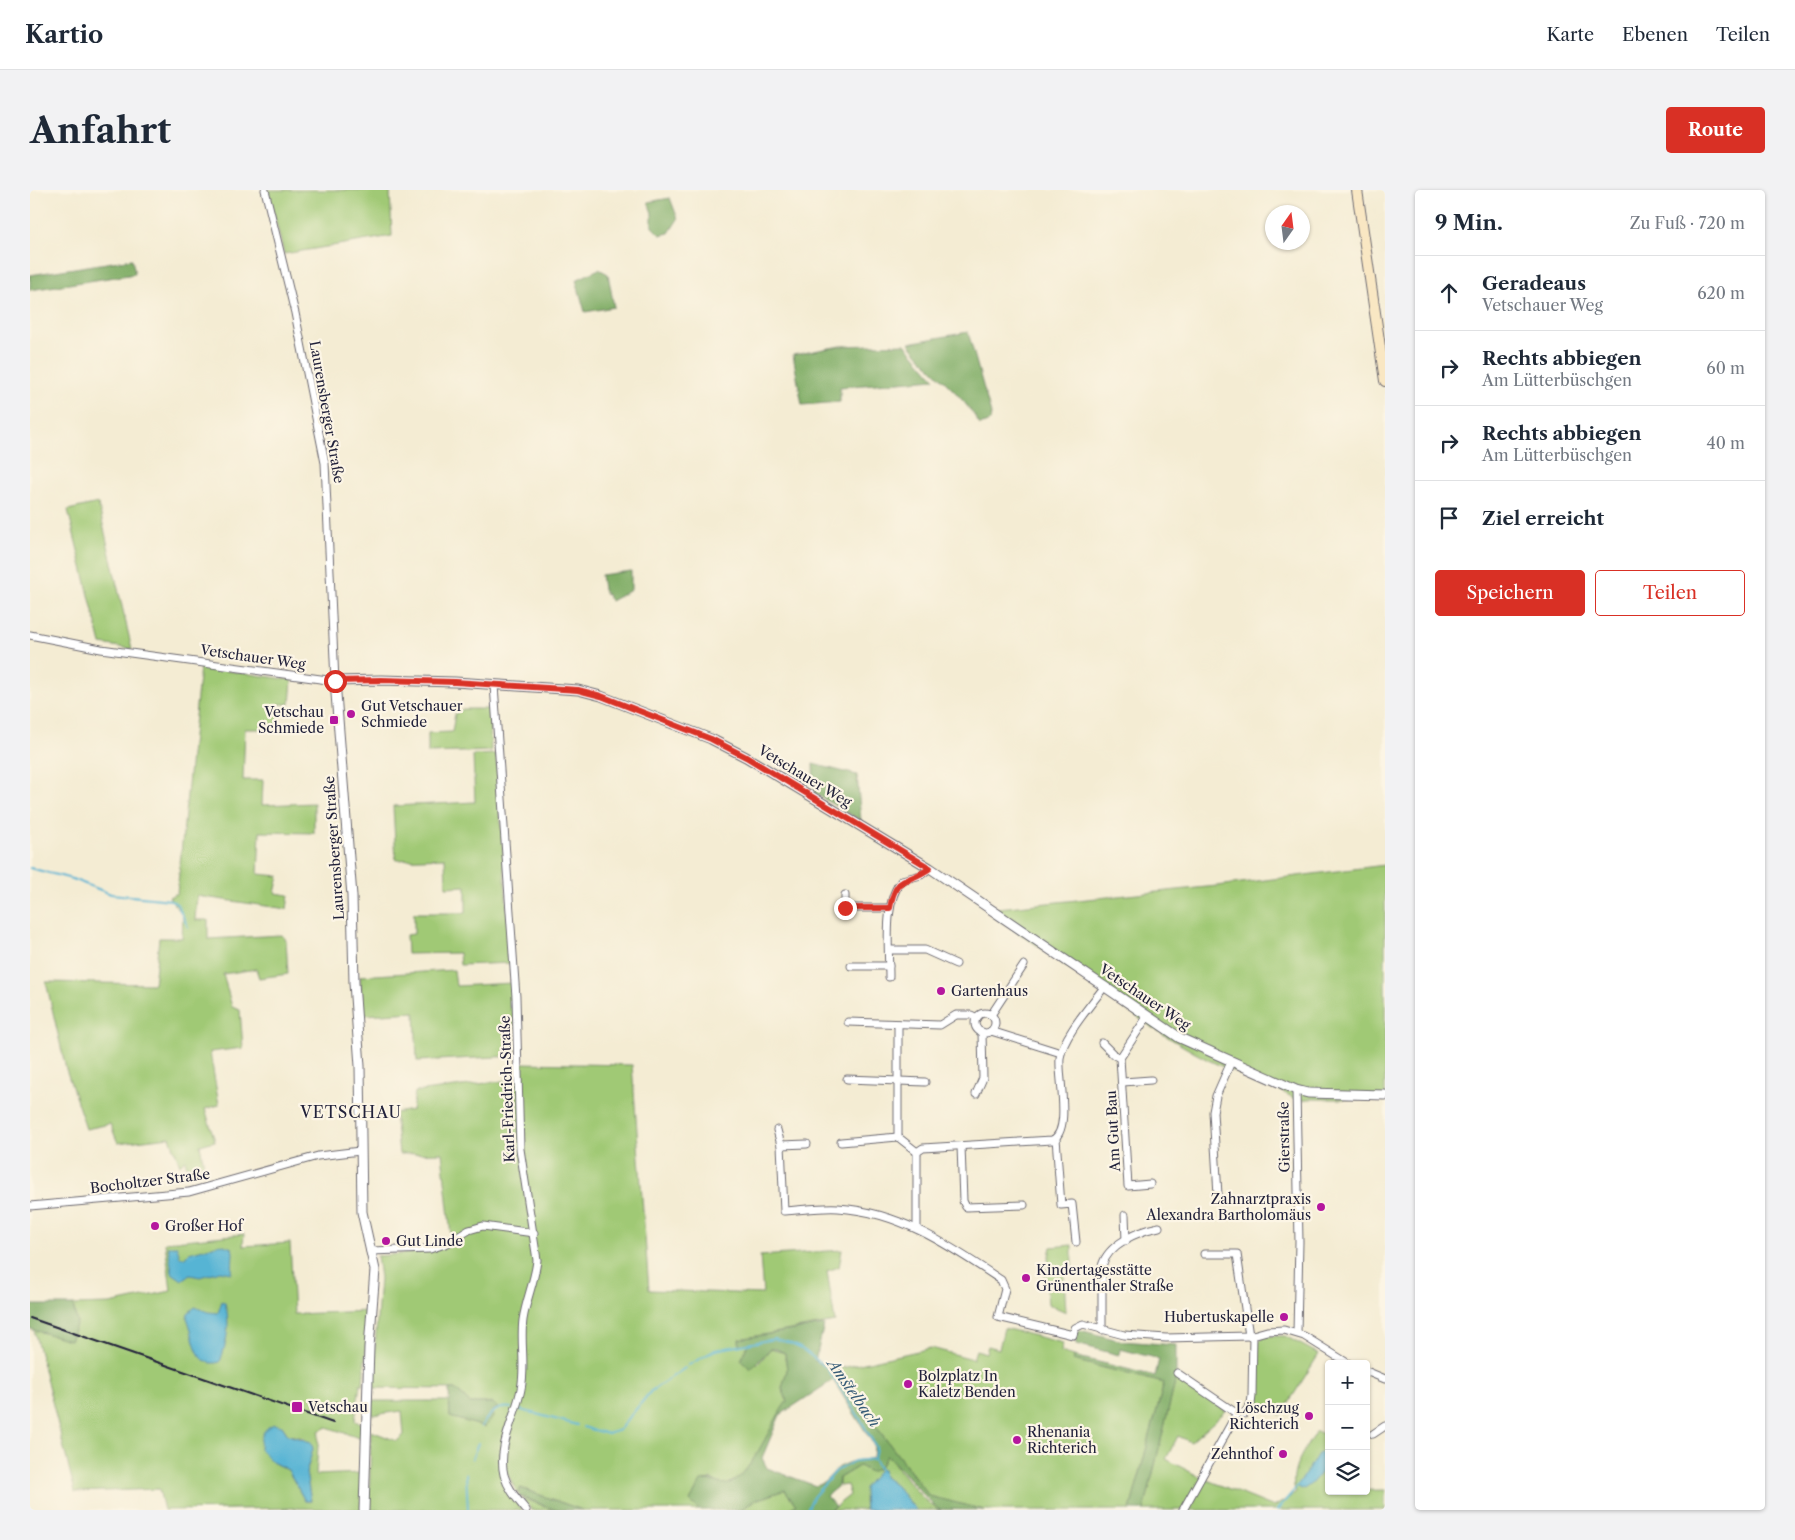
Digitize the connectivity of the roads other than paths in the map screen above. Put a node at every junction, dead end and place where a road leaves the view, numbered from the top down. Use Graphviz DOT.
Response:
graph roads {
  1 [pos="265,190"];
  2 [pos="1357,190"];
  3 [pos="1385,381"];
  4 [pos="30,635"];
  5 [pos="335,681"];
  6 [pos="494,685"];
  7 [pos="930,868"];
  8 [pos="845,895"];
  9 [pos="890,908"];
  10 [pos="890,950"];
  11 [pos="956,964"];
  12 [pos="1024,965"];
  13 [pos="851,966"];
  14 [pos="889,966"];
  15 [pos="889,977"];
  16 [pos="1104,986"];
  17 [pos="990,1015"];
  18 [pos="1147,1017"];
  19 [pos="977,1018"];
  20 [pos="848,1022"];
  21 [pos="898,1024"];
  22 [pos="991,1031"];
  23 [pos="982,1032"];
  24 [pos="1102,1043"];
  25 [pos="1061,1053"];
  26 [pos="1120,1058"];
  27 [pos="1231,1062"];
  28 [pos="847,1079"];
  29 [pos="1151,1080"];
  30 [pos="897,1081"];
  31 [pos="925,1082"];
  32 [pos="1123,1082"];
  33 [pos="1296,1090"];
  34 [pos="976,1094"];
  35 [pos="1385,1095"];
  36 [pos="777,1130"];
  37 [pos="898,1138"];
  38 [pos="1056,1138"];
  39 [pos="841,1142"];
  40 [pos="807,1144"];
  41 [pos="781,1145"];
  42 [pos="961,1146"];
  43 [pos="360,1151"];
  44 [pos="918,1152"];
  45 [pos="1150,1184"];
  46 [pos="1218,1195"];
  47 [pos="30,1206"];
  48 [pos="1024,1206"];
  49 [pos="1125,1215"];
  50 [pos="1159,1227"];
  51 [pos="917,1228"];
  52 [pos="534,1233"];
  53 [pos="1126,1241"];
  54 [pos="1076,1242"];
  55 [pos="370,1251"];
  56 [pos="1204,1254"];
  57 [pos="1102,1330"];
  58 [pos="1297,1333"];
  59 [pos="1251,1335"];
  60 [pos="1342,1360"];
  61 [pos="1177,1373"];
  62 [pos="1370,1373"];
  63 [pos="1385,1379"];
  64 [pos="1237,1413"];
  65 [pos="1385,1426"];
  66 [pos="1373,1434"];
  67 [pos="364,1510"];
  68 [pos="526,1510"];
  69 [pos="1183,1510"];
  1 -- 5 [label="street, Laurensberger Straße"];
  2 -- 3 [label="main road"];
  4 -- 5 [label="street, Vetschauer Weg"];
  5 -- 6 [label="street, Vetschauer Weg"];
  5 -- 43 [label="street, Laurensberger Straße"];
  6 -- 7 [label="street, Vetschauer Weg"];
  6 -- 52 [label="street, Karl-Friedrich-Straße"];
  7 -- 9 [label="street"];
  7 -- 16 [label="street, Vetschauer Weg"];
  8 -- 9 [label="street"];
  9 -- 10 [label="street"];
  10 -- 11 [label="street"];
  10 -- 14 [label="street"];
  12 -- 17 [label="street"];
  13 -- 14 [label="street"];
  14 -- 15 [label="street"];
  16 -- 18 [label="street, Vetschauer Weg"];
  16 -- 25 [label="street"];
  17 -- 19 [label="street"];
  17 -- 22 [label="street"];
  18 -- 26 [label="street"];
  18 -- 27 [label="street, Vetschauer Weg"];
  19 -- 21 [label="street"];
  19 -- 23 [label="street"];
  20 -- 21 [label="street"];
  21 -- 30 [label="street"];
  22 -- 23 [label="street"];
  22 -- 25 [label="street"];
  23 -- 34 [label="street"];
  24 -- 26 [label="street"];
  25 -- 38 [label="street"];
  26 -- 32 [label="street, Am Gut Bau"];
  27 -- 33 [label="street, Vetschauer Weg"];
  27 -- 46 [label="street"];
  28 -- 30 [label="street"];
  29 -- 32 [label="street, Am Gut Bau"];
  30 -- 31 [label="street"];
  30 -- 37 [label="street"];
  32 -- 45 [label="street, Am Gut Bau"];
  33 -- 35 [label="street, Vetschauer Weg"];
  33 -- 58 [label="street, Gierstraße"];
  36 -- 41 [label="street"];
  37 -- 39 [label="street"];
  37 -- 44 [label="street"];
  38 -- 42 [label="street"];
  38 -- 54 [label="street"];
  40 -- 41 [label="street"];
  41 -- 51 [label="street"];
  42 -- 44 [label="street"];
  42 -- 48 [label="street"];
  43 -- 47 [label="street, Bocholtzer Straße"];
  43 -- 55 [label="street, Laurensberger Straße"];
  44 -- 51 [label="street"];
  49 -- 53 [label="street"];
  50 -- 53 [label="street"];
  51 -- 57 [label="street"];
  52 -- 55 [label="street"];
  52 -- 68 [label="street, Karl-Friedrich-Straße"];
  53 -- 57 [label="street"];
  55 -- 67 [label="street, Laurensberger Straße"];
  56 -- 59 [label="street"];
  57 -- 59 [label="street"];
  58 -- 59 [label="street"];
  58 -- 60 [label="street"];
  59 -- 64 [label="street"];
  61 -- 64 [label="street"];
  62 -- 63 [label="street"];
  64 -- 69 [label="street"];
  65 -- 66 [label="street"];
}
